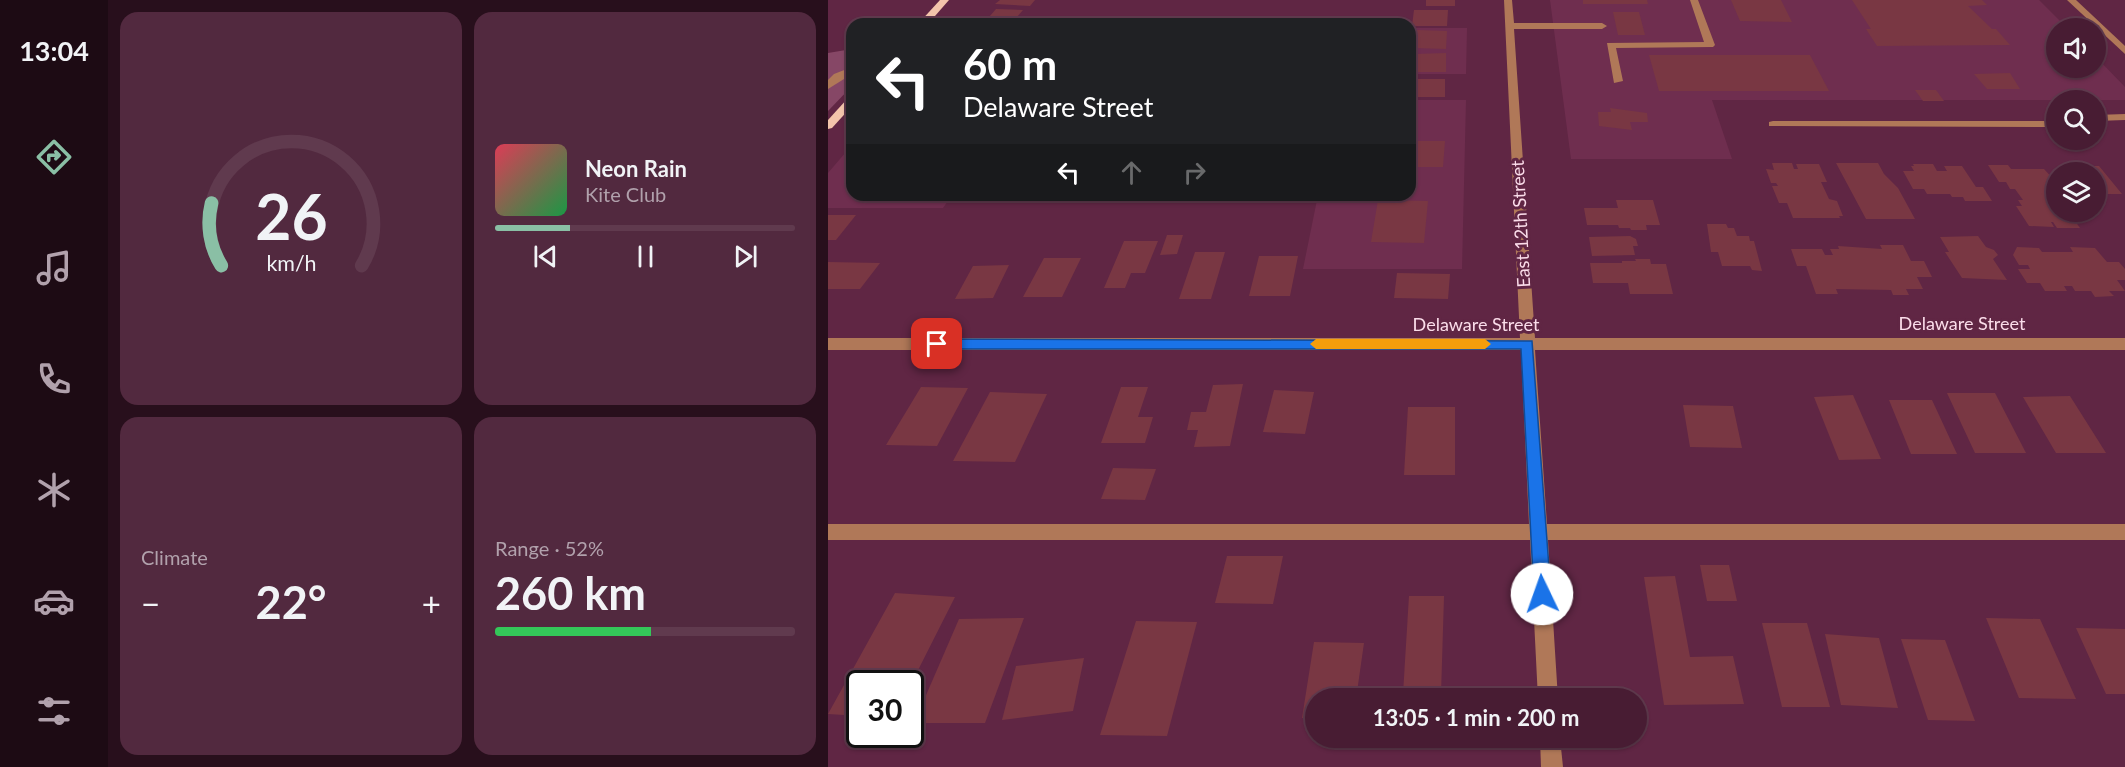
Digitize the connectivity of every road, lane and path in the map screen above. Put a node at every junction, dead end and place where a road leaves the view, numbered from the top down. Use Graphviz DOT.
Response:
graph roads {
  1 [pos="945,0"];
  2 [pos="1508,0"];
  3 [pos="1694,0"];
  4 [pos="2072,0"];
  5 [pos="928,18"];
  6 [pos="1510,26"];
  7 [pos="1602,26"];
  8 [pos="2125,51"];
  9 [pos="846,73"];
  10 [pos="1618,81"];
  11 [pos="828,86"];
  12 [pos="846,106"];
  13 [pos="2125,117"];
  14 [pos="2106,118"];
  15 [pos="1773,124"];
  16 [pos="2046,124"];
  17 [pos="828,126"];
  18 [pos="828,344"];
  19 [pos="1528,344"];
  20 [pos="2125,344"];
  21 [pos="1539,531"];
  22 [pos="828,532"];
  23 [pos="2125,532"];
  24 [pos="1547,688"];
  25 [pos="1551,748"];
  26 [pos="1552,767"];
  1 -- 5 [label="main road"];
  2 -- 6 [label="street, East 12th Street"];
  3 -- 10 [label="street"];
  4 -- 8 [label="street"];
  6 -- 7 [label="street"];
  6 -- 19 [label="street, East 12th Street"];
  9 -- 11 [label="street"];
  12 -- 17 [label="main road"];
  13 -- 14 [label="street"];
  15 -- 16 [label="street"];
  18 -- 19 [label="street, Delaware Street"];
  19 -- 20 [label="street, Delaware Street"];
  19 -- 21 [label="street, East 12th Street"];
  21 -- 22 [label="street"];
  21 -- 23 [label="street"];
  21 -- 24 [label="street, East 12th Street"];
  25 -- 26 [label="street"];
}
